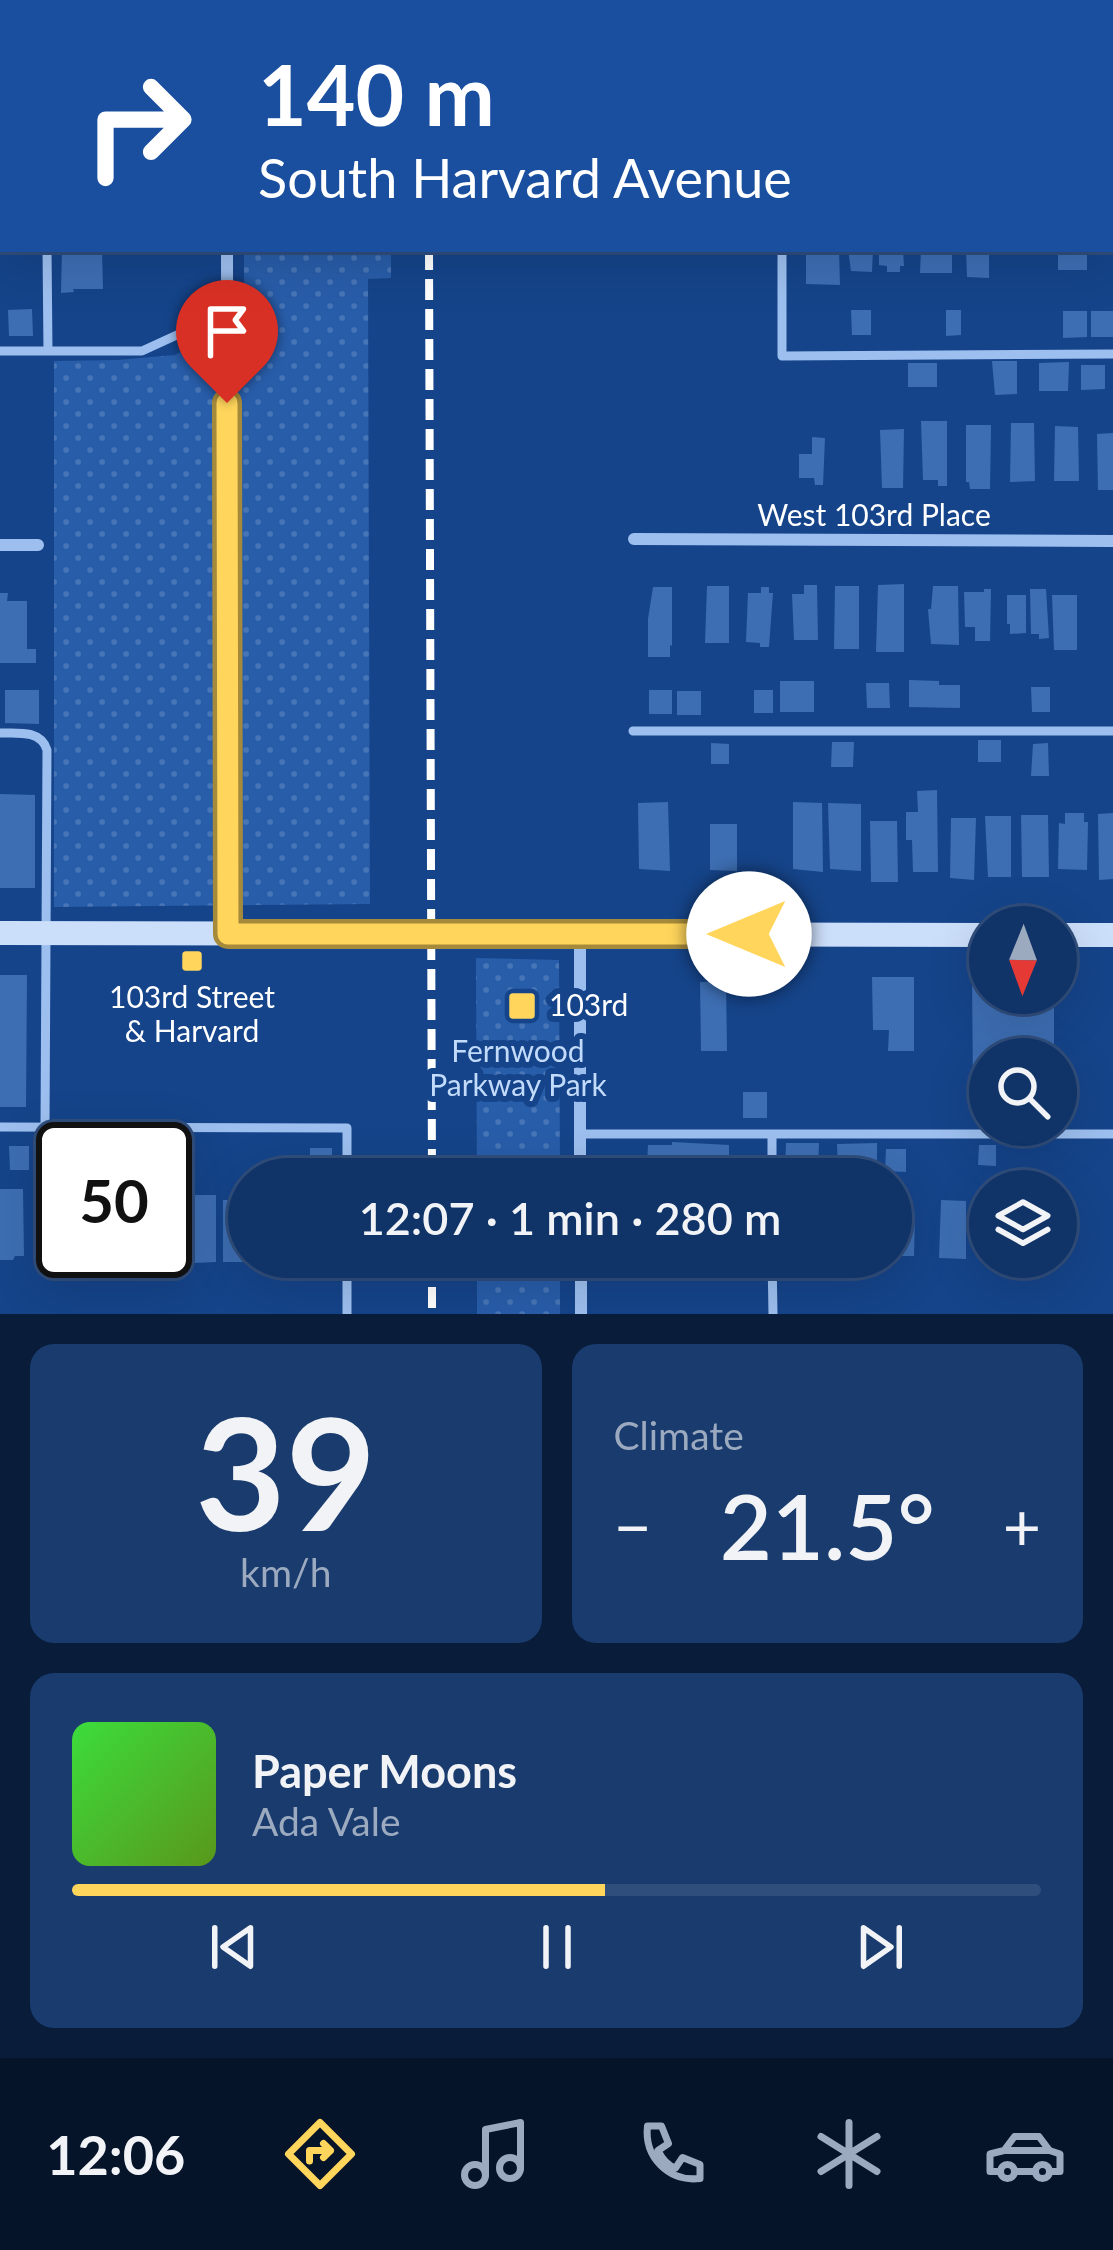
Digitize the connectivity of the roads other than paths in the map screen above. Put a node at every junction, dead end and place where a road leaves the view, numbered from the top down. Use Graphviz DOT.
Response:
graph roads {
  1 [pos="47,252"];
  2 [pos="227,252"];
  3 [pos="782,252"];
  4 [pos="227,313"];
  5 [pos="0,351"];
  6 [pos="48,351"];
  7 [pos="1113,354"];
  8 [pos="634,539"];
  9 [pos="1113,541"];
  10 [pos="0,545"];
  11 [pos="38,545"];
  12 [pos="633,731"];
  13 [pos="1113,731"];
  14 [pos="0,733"];
  15 [pos="0,933"];
  16 [pos="48,933"];
  17 [pos="228,934"];
  18 [pos="580,934"];
  19 [pos="969,935"];
  20 [pos="1077,935"];
  21 [pos="1113,935"];
  22 [pos="45,1122"];
  23 [pos="0,1126"];
  24 [pos="36,1127"];
  25 [pos="192,1127"];
  26 [pos="580,1134"];
  27 [pos="772,1134"];
  28 [pos="1113,1134"];
  29 [pos="347,1158"];
  30 [pos="580,1158"];
  31 [pos="772,1158"];
  32 [pos="347,1278"];
  33 [pos="580,1278"];
  34 [pos="772,1278"];
  35 [pos="347,1314"];
  36 [pos="581,1314"];
  37 [pos="773,1314"];
  1 -- 6 [label="lane"];
  2 -- 4 [label="street"];
  3 -- 7 [label="lane"];
  4 -- 6 [label="lane"];
  4 -- 17 [label="street"];
  5 -- 6 [label="lane"];
  8 -- 9 [label="street, West 103rd Place"];
  10 -- 11 [label="street"];
  12 -- 13 [label="lane"];
  14 -- 16 [label="lane"];
  15 -- 16 [label="main road"];
  16 -- 17 [label="main road"];
  16 -- 22 [label="lane"];
  17 -- 18 [label="main road"];
  18 -- 19 [label="main road"];
  18 -- 26 [label="street"];
  20 -- 21 [label="main road"];
  23 -- 24 [label="lane"];
  25 -- 29 [label="lane"];
  26 -- 27 [label="lane"];
  26 -- 30 [label="street"];
  27 -- 28 [label="lane"];
  27 -- 31 [label="lane"];
  32 -- 35 [label="lane"];
  33 -- 36 [label="street"];
  34 -- 37 [label="lane"];
}
